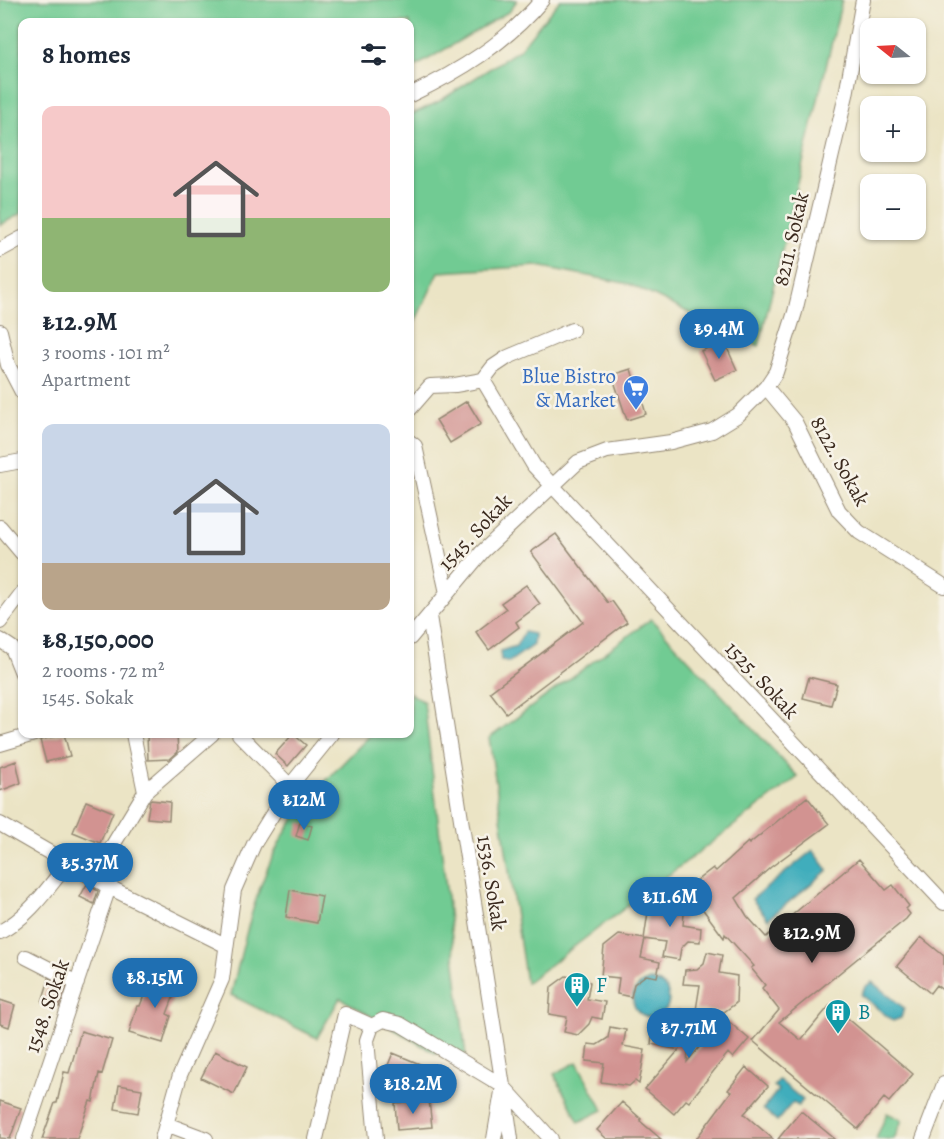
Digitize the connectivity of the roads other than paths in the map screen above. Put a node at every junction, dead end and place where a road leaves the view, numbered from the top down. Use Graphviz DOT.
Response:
graph roads {
  1 [pos="542,0"];
  2 [pos="863,0"];
  3 [pos="414,93"];
  4 [pos="18,240"];
  5 [pos="0,250"];
  6 [pos="572,330"];
  7 [pos="0,331"];
  8 [pos="483,380"];
  9 [pos="18,384"];
  10 [pos="766,387"];
  11 [pos="414,404"];
  12 [pos="414,445"];
  13 [pos="18,462"];
  14 [pos="0,465"];
  15 [pos="552,484"];
  16 [pos="0,527"];
  17 [pos="18,548"];
  18 [pos="944,586"];
  19 [pos="447,593"];
  20 [pos="18,598"];
  21 [pos="429,616"];
  22 [pos="0,622"];
  23 [pos="414,633"];
  24 [pos="0,640"];
  25 [pos="18,663"];
  26 [pos="20,738"];
  27 [pos="134,738"];
  28 [pos="207,738"];
  29 [pos="243,738"];
  30 [pos="329,738"];
  31 [pos="0,744"];
  32 [pos="290,786"];
  33 [pos="145,792"];
  34 [pos="0,824"];
  35 [pos="68,863"];
  36 [pos="93,878"];
  37 [pos="109,887"];
  38 [pos="944,903"];
  39 [pos="0,932"];
  40 [pos="225,945"];
  41 [pos="26,957"];
  42 [pos="77,983"];
  43 [pos="372,1026"];
  44 [pos="944,1084"];
  45 [pos="503,1086"];
  46 [pos="166,1124"];
  47 [pos="24,1139"];
  48 [pos="162,1139"];
  49 [pos="206,1139"];
  50 [pos="316,1139"];
  51 [pos="376,1139"];
  52 [pos="494,1139"];
  53 [pos="511,1139"];
  54 [pos="551,1139"];
  55 [pos="922,1139"];
  1 -- 3 [label="street"];
  2 -- 10 [label="street, 8211. Sokak"];
  4 -- 5 [label="street"];
  6 -- 8 [label="street"];
  7 -- 9 [label="street"];
  8 -- 11 [label="street"];
  8 -- 15 [label="street, 1525. Sokak"];
  10 -- 15 [label="street, 8211. Sokak"];
  10 -- 18 [label="street, 8122. Sokak"];
  12 -- 19 [label="street"];
  13 -- 14 [label="street"];
  15 -- 19 [label="street, 1545. Sokak"];
  15 -- 38 [label="street, 1525. Sokak"];
  16 -- 17 [label="street"];
  19 -- 21 [label="street, 1545. Sokak"];
  20 -- 22 [label="street"];
  21 -- 23 [label="street, 1545. Sokak"];
  21 -- 45 [label="street, 1536. Sokak"];
  24 -- 25 [label="street"];
  26 -- 31 [label="street"];
  27 -- 33 [label="street"];
  28 -- 33 [label="street"];
  29 -- 32 [label="street"];
  30 -- 32 [label="street"];
  32 -- 40 [label="street"];
  33 -- 36 [label="street"];
  34 -- 35 [label="street"];
  35 -- 36 [label="street"];
  35 -- 39 [label="street"];
  36 -- 37 [label="street"];
  37 -- 40 [label="street"];
  37 -- 42 [label="street, 1548. Sokak"];
  40 -- 46 [label="street"];
  41 -- 42 [label="street"];
  42 -- 47 [label="street, 1548. Sokak"];
  43 -- 45 [label="street"];
  43 -- 50 [label="street"];
  43 -- 51 [label="street"];
  44 -- 55 [label="street"];
  45 -- 52 [label="street"];
  45 -- 53 [label="street, 1536. Sokak"];
  45 -- 54 [label="street"];
  46 -- 48 [label="street"];
  46 -- 49 [label="street"];
}
